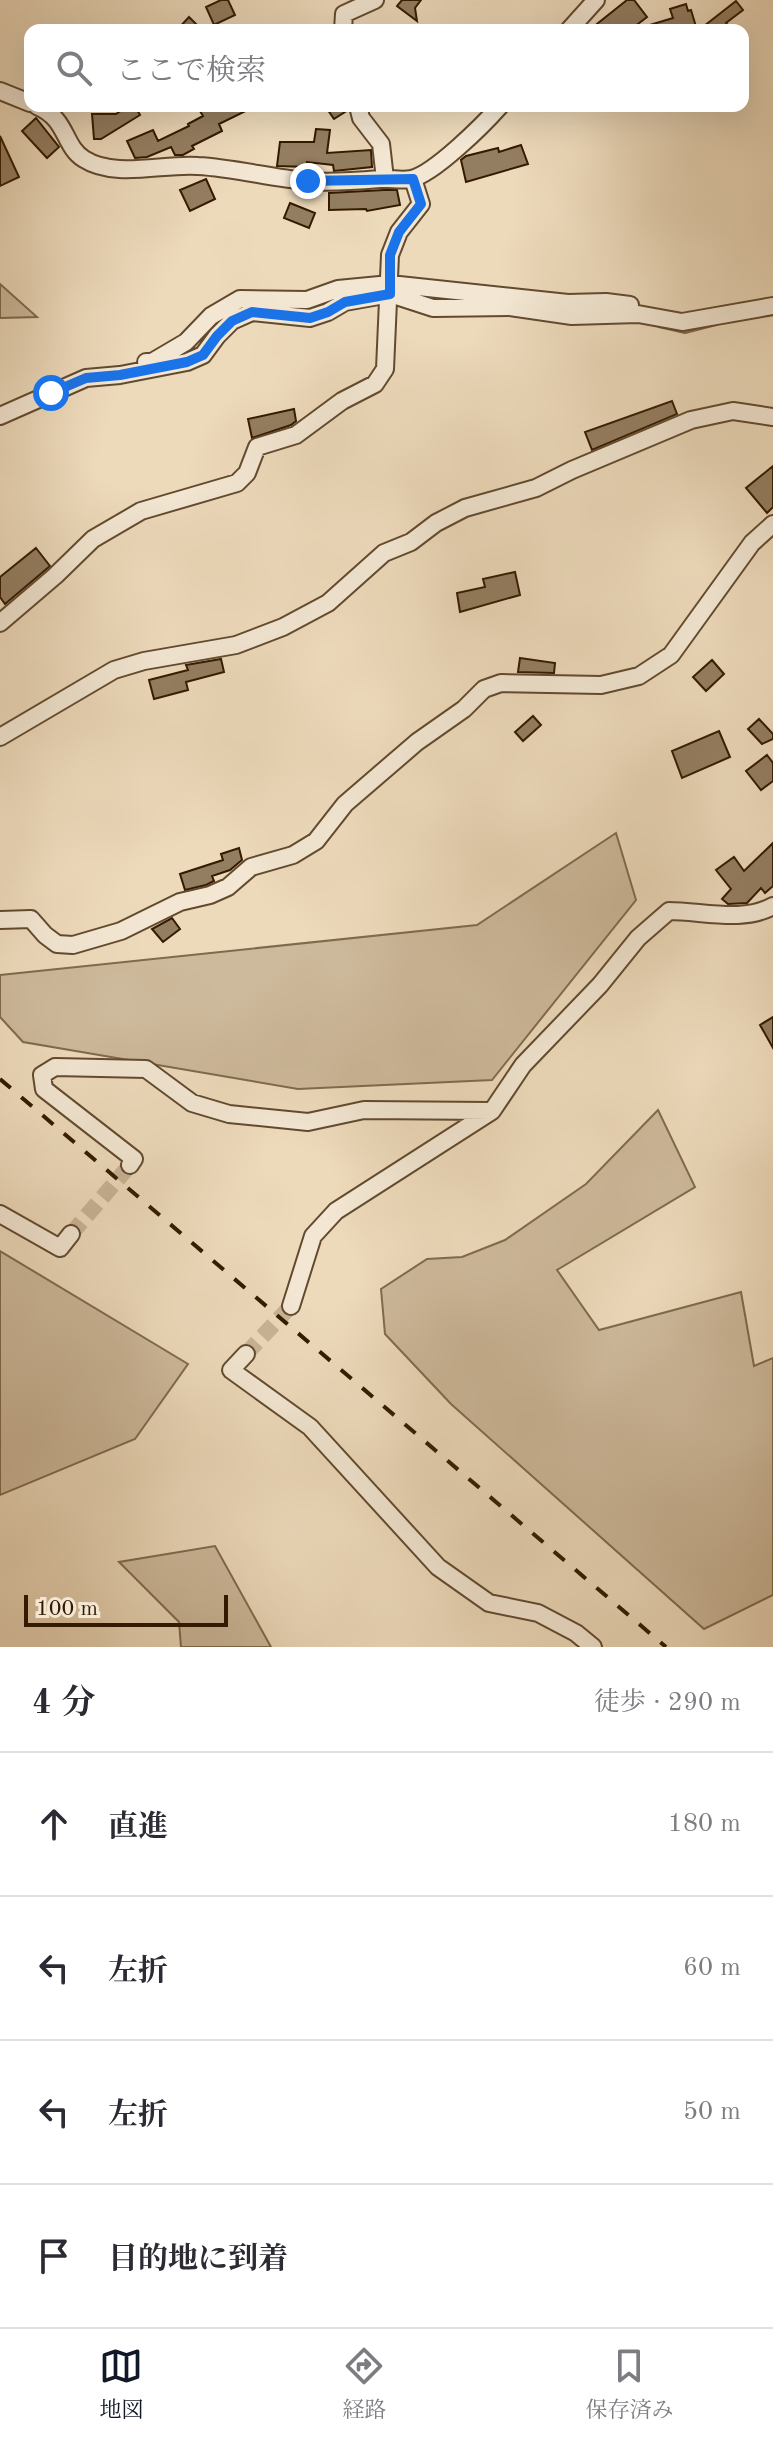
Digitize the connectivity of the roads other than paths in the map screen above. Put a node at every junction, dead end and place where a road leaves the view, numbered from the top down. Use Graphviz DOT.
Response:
graph roads {
  1 [pos="375,0"];
  2 [pos="596,0"];
  3 [pos="343,24"];
  4 [pos="574,24"];
  5 [pos="0,91"];
  6 [pos="24,101"];
  7 [pos="51,112"];
  8 [pos="360,112"];
  9 [pos="494,112"];
  10 [pos="385,179"];
  11 [pos="413,179"];
  12 [pos="390,289"];
  13 [pos="773,295"];
  14 [pos="773,306"];
  15 [pos="0,405"];
  16 [pos="0,416"];
  17 [pos="773,417"];
  18 [pos="773,524"];
  19 [pos="0,623"];
  20 [pos="0,737"];
  21 [pos="773,906"];
  22 [pos="0,920"];
  23 [pos="492,1111"];
  24 [pos="130,1165"];
  25 [pos="0,1214"];
  26 [pos="71,1234"];
  27 [pos="291,1306"];
  28 [pos="246,1354"];
  29 [pos="593,1647"];
  1 -- 3 [label="street"];
  2 -- 4 [label="street"];
  5 -- 6 [label="street"];
  7 -- 10 [label="street"];
  8 -- 10 [label="street"];
  9 -- 11 [label="street"];
  10 -- 11 [label="street"];
  11 -- 12 [label="street"];
  12 -- 13 [label="street"];
  12 -- 14 [label="street"];
  12 -- 15 [label="street"];
  12 -- 16 [label="street"];
  12 -- 19 [label="street"];
  17 -- 20 [label="street"];
  18 -- 22 [label="street"];
  21 -- 23 [label="street"];
  23 -- 24 [label="street"];
  23 -- 27 [label="street"];
  25 -- 26 [label="street"];
  28 -- 29 [label="street"];
}
